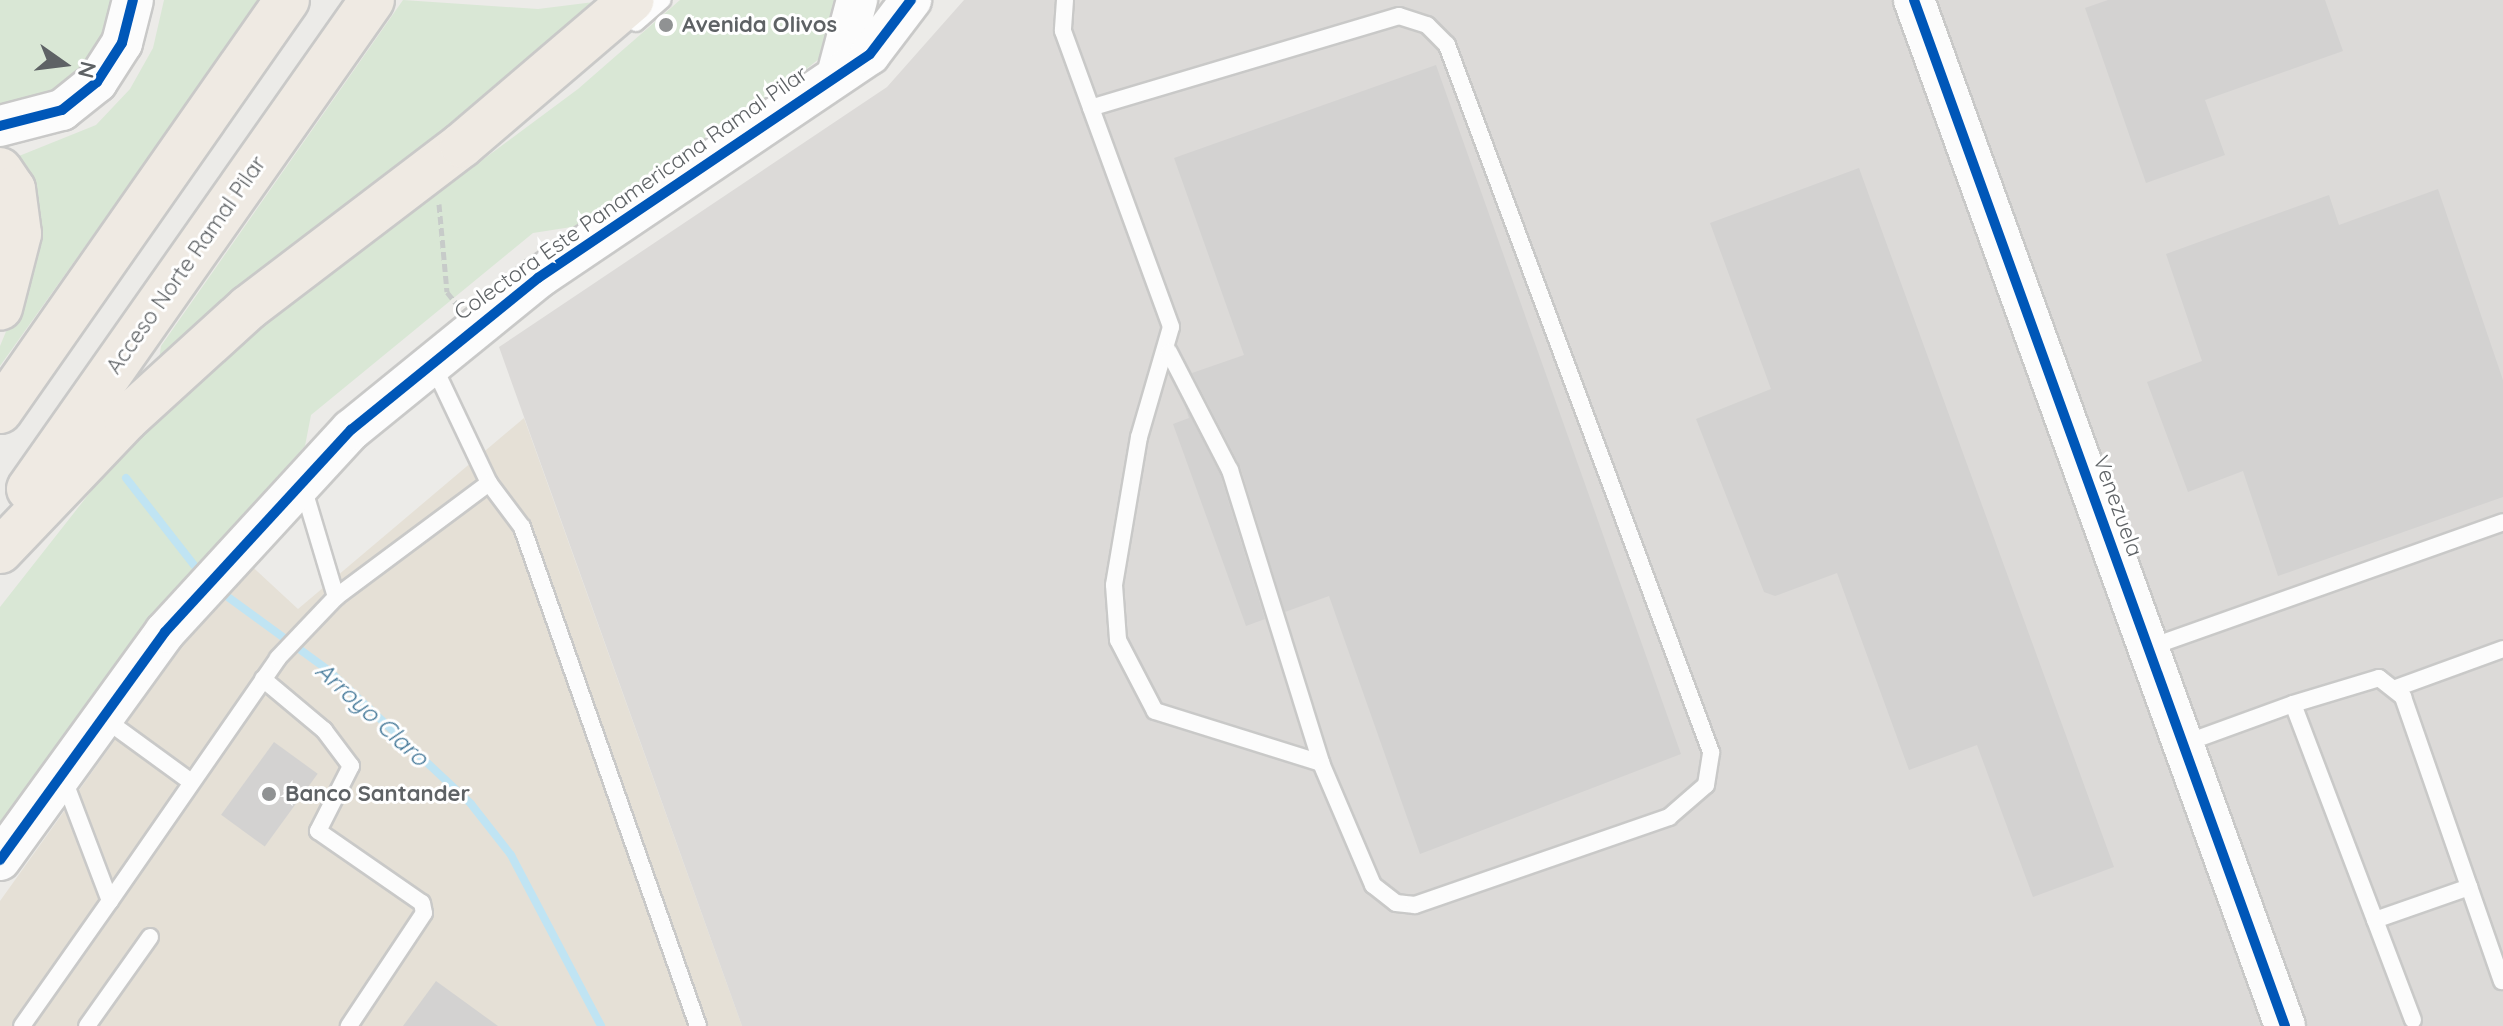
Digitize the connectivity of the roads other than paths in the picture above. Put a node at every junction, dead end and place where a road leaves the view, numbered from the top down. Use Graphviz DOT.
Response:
graph roads {
  1 [pos="133,0"];
  2 [pos="287,0"];
  3 [pos="372,0"];
  4 [pos="662,0"];
  5 [pos="857,0"];
  6 [pos="911,0"];
  7 [pos="1065,0"];
  8 [pos="1914,0"];
  9 [pos="625,19"];
  10 [pos="837,75"];
  11 [pos="573,79"];
  12 [pos="512,101"];
  13 [pos="1091,108"];
  14 [pos="0,126"];
  15 [pos="0,170"];
  16 [pos="0,308"];
  17 [pos="1169,352"];
  18 [pos="431,361"];
  19 [pos="0,411"];
  20 [pos="301,482"];
  21 [pos="489,483"];
  22 [pos="2503,522"];
  23 [pos="0,530"];
  24 [pos="0,551"];
  25 [pos="336,597"];
  26 [pos="2148,648"];
  27 [pos="2503,649"];
  28 [pos="263,679"];
  29 [pos="2396,688"];
  30 [pos="2293,704"];
  31 [pos="102,717"];
  32 [pos="2183,744"];
  33 [pos="1321,763"];
  34 [pos="61,772"];
  35 [pos="191,782"];
  36 [pos="0,860"];
  37 [pos="2469,887"];
  38 [pos="110,901"];
  39 [pos="2375,920"];
  40 [pos="150,937"];
  41 [pos="2502,981"];
  42 [pos="2413,1020"];
  43 [pos="22,1026"];
  44 [pos="87,1026"];
  45 [pos="349,1026"];
  46 [pos="698,1026"];
  47 [pos="2285,1026"];
  1 -- 14 [label="street"];
  2 -- 19 [label="highway"];
  3 -- 23 [label="highway, Acceso Norte Ramal Pilar"];
  4 -- 9 [label="lane"];
  5 -- 10 [label="street, Colectora Este Panamericana Ramal Pilar"];
  6 -- 10 [label="street, Colectora Este Panamericana Ramal Pilar"];
  7 -- 13 [label="lane"];
  8 -- 26 [label="street, Venezuela"];
  9 -- 12 [label="highway"];
  10 -- 18 [label="street, Colectora Este Panamericana Ramal Pilar"];
  11 -- 12 [label="lane"];
  12 -- 24 [label="highway"];
  13 -- 17 [label="lane"];
  13 -- 33 [label="lane"];
  15 -- 16 [label="highway"];
  17 -- 33 [label="lane"];
  17 -- 33 [label="lane"];
  18 -- 20 [label="street, Colectora Este Panamericana Ramal Pilar"];
  18 -- 21 [label="lane"];
  20 -- 25 [label="lane"];
  20 -- 31 [label="street, Colectora Este Panamericana Ramal Pilar"];
  21 -- 25 [label="lane"];
  21 -- 46 [label="lane"];
  22 -- 26 [label="lane"];
  25 -- 28 [label="lane"];
  26 -- 32 [label="street, Venezuela"];
  27 -- 29 [label="lane"];
  28 -- 35 [label="lane"];
  28 -- 45 [label="lane"];
  29 -- 30 [label="lane"];
  29 -- 37 [label="lane"];
  30 -- 32 [label="lane"];
  30 -- 39 [label="lane"];
  31 -- 34 [label="street, Colectora Este Panamericana Ramal Pilar"];
  31 -- 35 [label="lane"];
  32 -- 47 [label="street, Venezuela"];
  34 -- 36 [label="street, Colectora Este Panamericana Ramal Pilar"];
  34 -- 38 [label="lane"];
  35 -- 38 [label="lane"];
  37 -- 39 [label="lane"];
  37 -- 41 [label="lane"];
  38 -- 43 [label="lane"];
  39 -- 42 [label="lane"];
  40 -- 44 [label="lane"];
}
